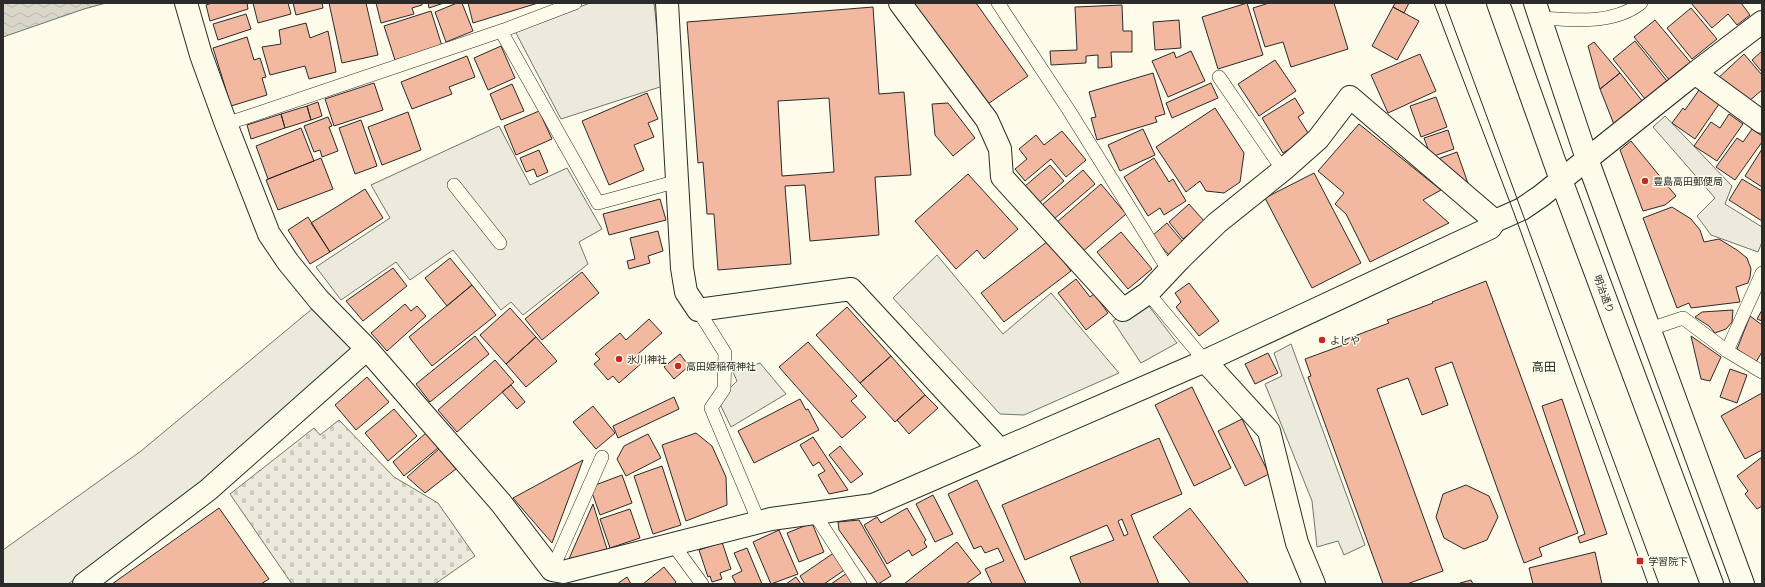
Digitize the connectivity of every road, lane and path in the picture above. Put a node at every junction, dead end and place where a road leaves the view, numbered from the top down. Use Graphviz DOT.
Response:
graph roads {
  1 [pos="186,3"];
  2 [pos="575,3"];
  3 [pos="667,3"];
  4 [pos="900,3"];
  5 [pos="998,3"];
  6 [pos="1498,3"];
  7 [pos="1641,3"];
  8 [pos="1537,10"];
  9 [pos="1762,22"];
  10 [pos="501,31"];
  11 [pos="1695,73"];
  12 [pos="1219,77"];
  13 [pos="1762,122"];
  14 [pos="226,124"];
  15 [pos="1587,159"];
  16 [pos="1283,170"];
  17 [pos="1561,180"];
  18 [pos="678,181"];
  19 [pos="454,185"];
  20 [pos="1495,221"];
  21 [pos="500,243"];
  22 [pos="1169,271"];
  23 [pos="1762,274"];
  24 [pos="1148,293"];
  25 [pos="698,310"];
  26 [pos="1650,329"];
  27 [pos="367,349"];
  28 [pos="1727,351"];
  29 [pos="1205,361"];
  30 [pos="1762,372"];
  31 [pos="1000,450"];
  32 [pos="602,457"];
  33 [pos="814,513"];
  34 [pos="759,522"];
  35 [pos="672,543"];
  36 [pos="550,577"];
  37 [pos="84,584"];
  38 [pos="702,584"];
  39 [pos="860,584"];
  40 [pos="1314,584"];
  41 [pos="1712,584"];
  42 [pos="1743,584"];
  1 -- 14 [label="street"];
  2 -- 10 [label="lane"];
  3 -- 18 [label="street"];
  4 -- 24 [label="street"];
  5 -- 22 [label="lane"];
  6 -- 17 [label="street, 明治通り"];
  7 -- 8 [label="lane"];
  8 -- 15 [label="street"];
  9 -- 11 [label="street"];
  10 -- 14 [label="lane"];
  10 -- 18 [label="lane"];
  11 -- 13 [label="street"];
  11 -- 15 [label="street"];
  12 -- 16 [label="lane"];
  14 -- 27 [label="street"];
  15 -- 17 [label="street"];
  15 -- 26 [label="street"];
  16 -- 20 [label="street"];
  16 -- 22 [label="street"];
  17 -- 20 [label="street"];
  17 -- 41 [label="street, 明治通り"];
  18 -- 25 [label="street"];
  19 -- 21 [label="lane"];
  20 -- 29 [label="street"];
  22 -- 24 [label="street"];
  23 -- 28 [label="lane"];
  24 -- 29 [label="lane"];
  25 -- 31 [label="street"];
  25 -- 34 [label="lane"];
  26 -- 28 [label="lane"];
  26 -- 42 [label="street"];
  27 -- 36 [label="street"];
  27 -- 37 [label="street"];
  28 -- 30 [label="lane"];
  29 -- 31 [label="street"];
  29 -- 40 [label="street"];
  31 -- 33 [label="street"];
  32 -- 36 [label="lane"];
  33 -- 34 [label="street"];
  33 -- 39 [label="lane"];
  34 -- 35 [label="street"];
  35 -- 36 [label="street"];
  35 -- 38 [label="lane"];
}
